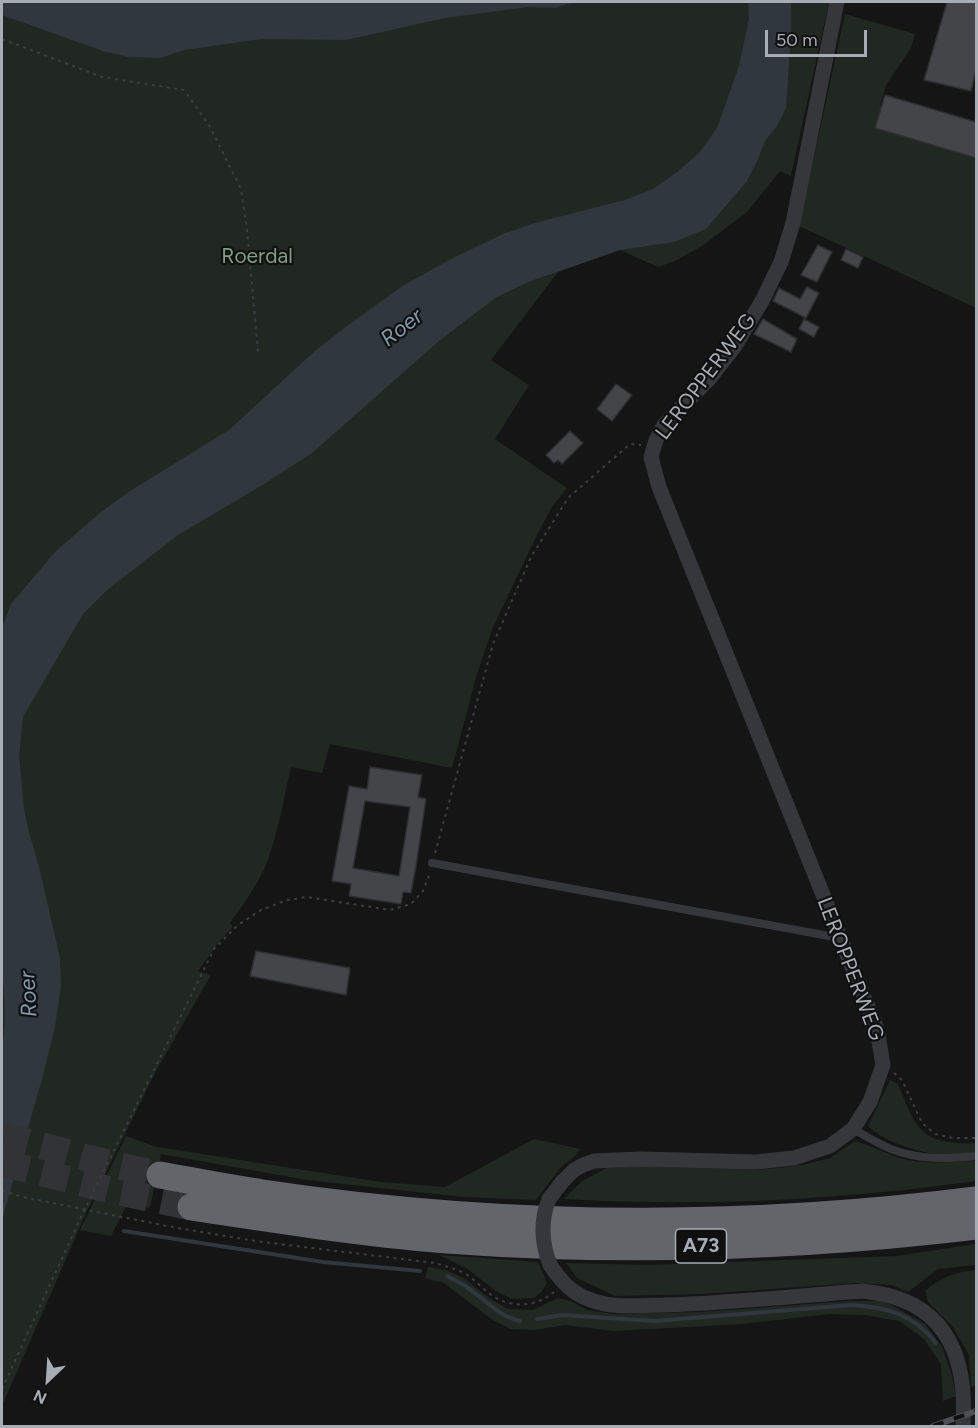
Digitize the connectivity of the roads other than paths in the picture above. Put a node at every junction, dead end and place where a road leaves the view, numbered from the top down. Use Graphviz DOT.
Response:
graph roads {
  1 [pos="837,2"];
  2 [pos="432,863"];
  3 [pos="840,938"];
  4 [pos="853,1129"];
  5 [pos="976,1156"];
  6 [pos="160,1175"];
  7 [pos="976,1200"];
  8 [pos="191,1207"];
  9 [pos="976,1227"];
  10 [pos="963,1426"];
  1 -- 3 [label="street, LEROPPERWEG"];
  2 -- 3 [label="lane"];
  3 -- 4 [label="street, LEROPPERWEG"];
  4 -- 5 [label="lane"];
  4 -- 10 [label="street, LEROPPERWEG, bridge"];
  6 -- 7 [label="highway, A73"];
  8 -- 9 [label="highway, A73"];
}
